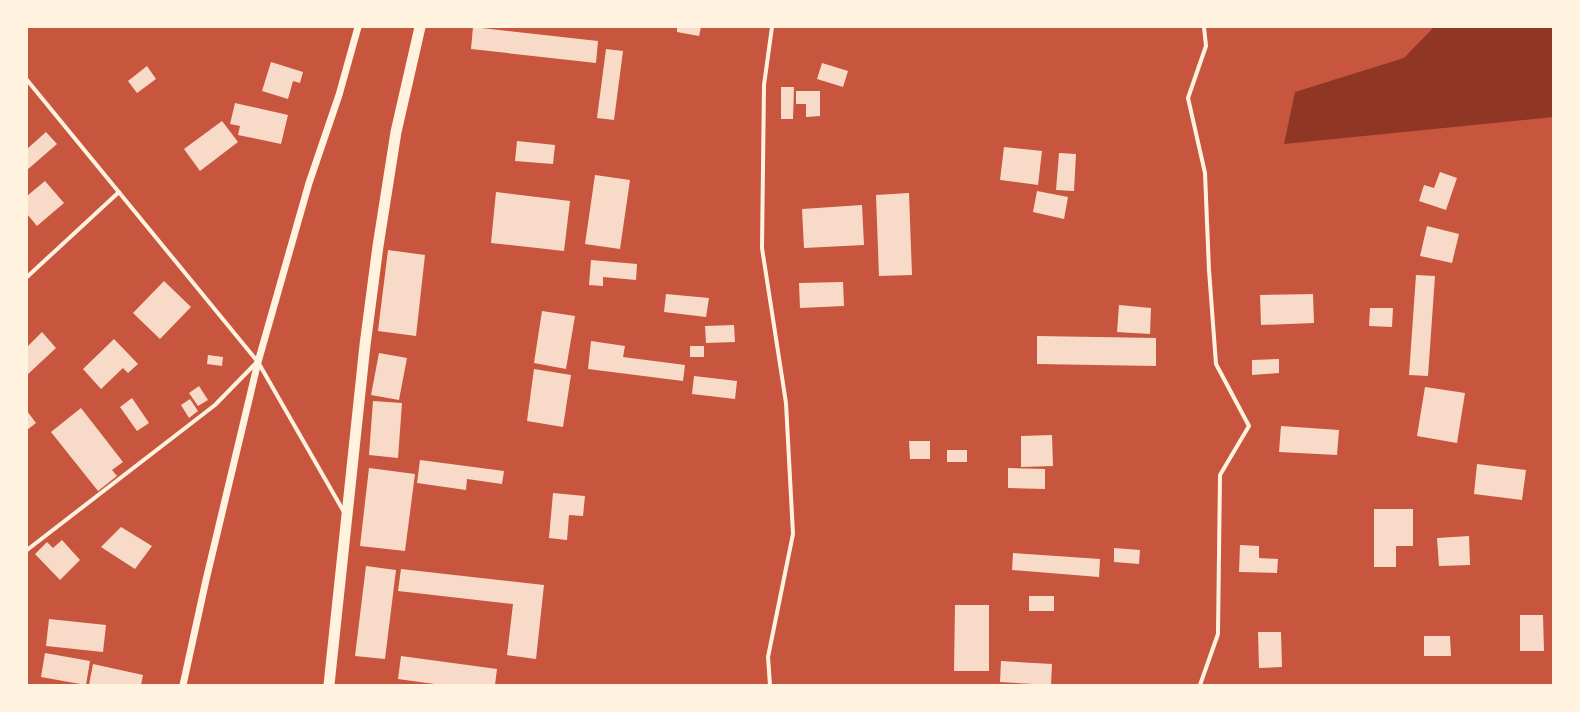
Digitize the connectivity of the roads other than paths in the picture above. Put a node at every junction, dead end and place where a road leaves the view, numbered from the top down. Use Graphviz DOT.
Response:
graph roads {
  1 [pos="358,27"];
  2 [pos="420,27"];
  3 [pos="772,27"];
  4 [pos="1204,27"];
  5 [pos="27,80"];
  6 [pos="119,192"];
  7 [pos="27,277"];
  8 [pos="258,362"];
  9 [pos="346,516"];
  10 [pos="27,550"];
  11 [pos="183,685"];
  12 [pos="329,685"];
  13 [pos="770,685"];
  14 [pos="1200,685"];
  1 -- 8 [label="street"];
  2 -- 9 [label="highway"];
  3 -- 13 [label="street"];
  4 -- 14 [label="street"];
  5 -- 6 [label="street"];
  6 -- 7 [label="street"];
  6 -- 8 [label="street"];
  8 -- 9 [label="street"];
  8 -- 10 [label="street"];
  8 -- 11 [label="street"];
  9 -- 12 [label="highway"];
}
